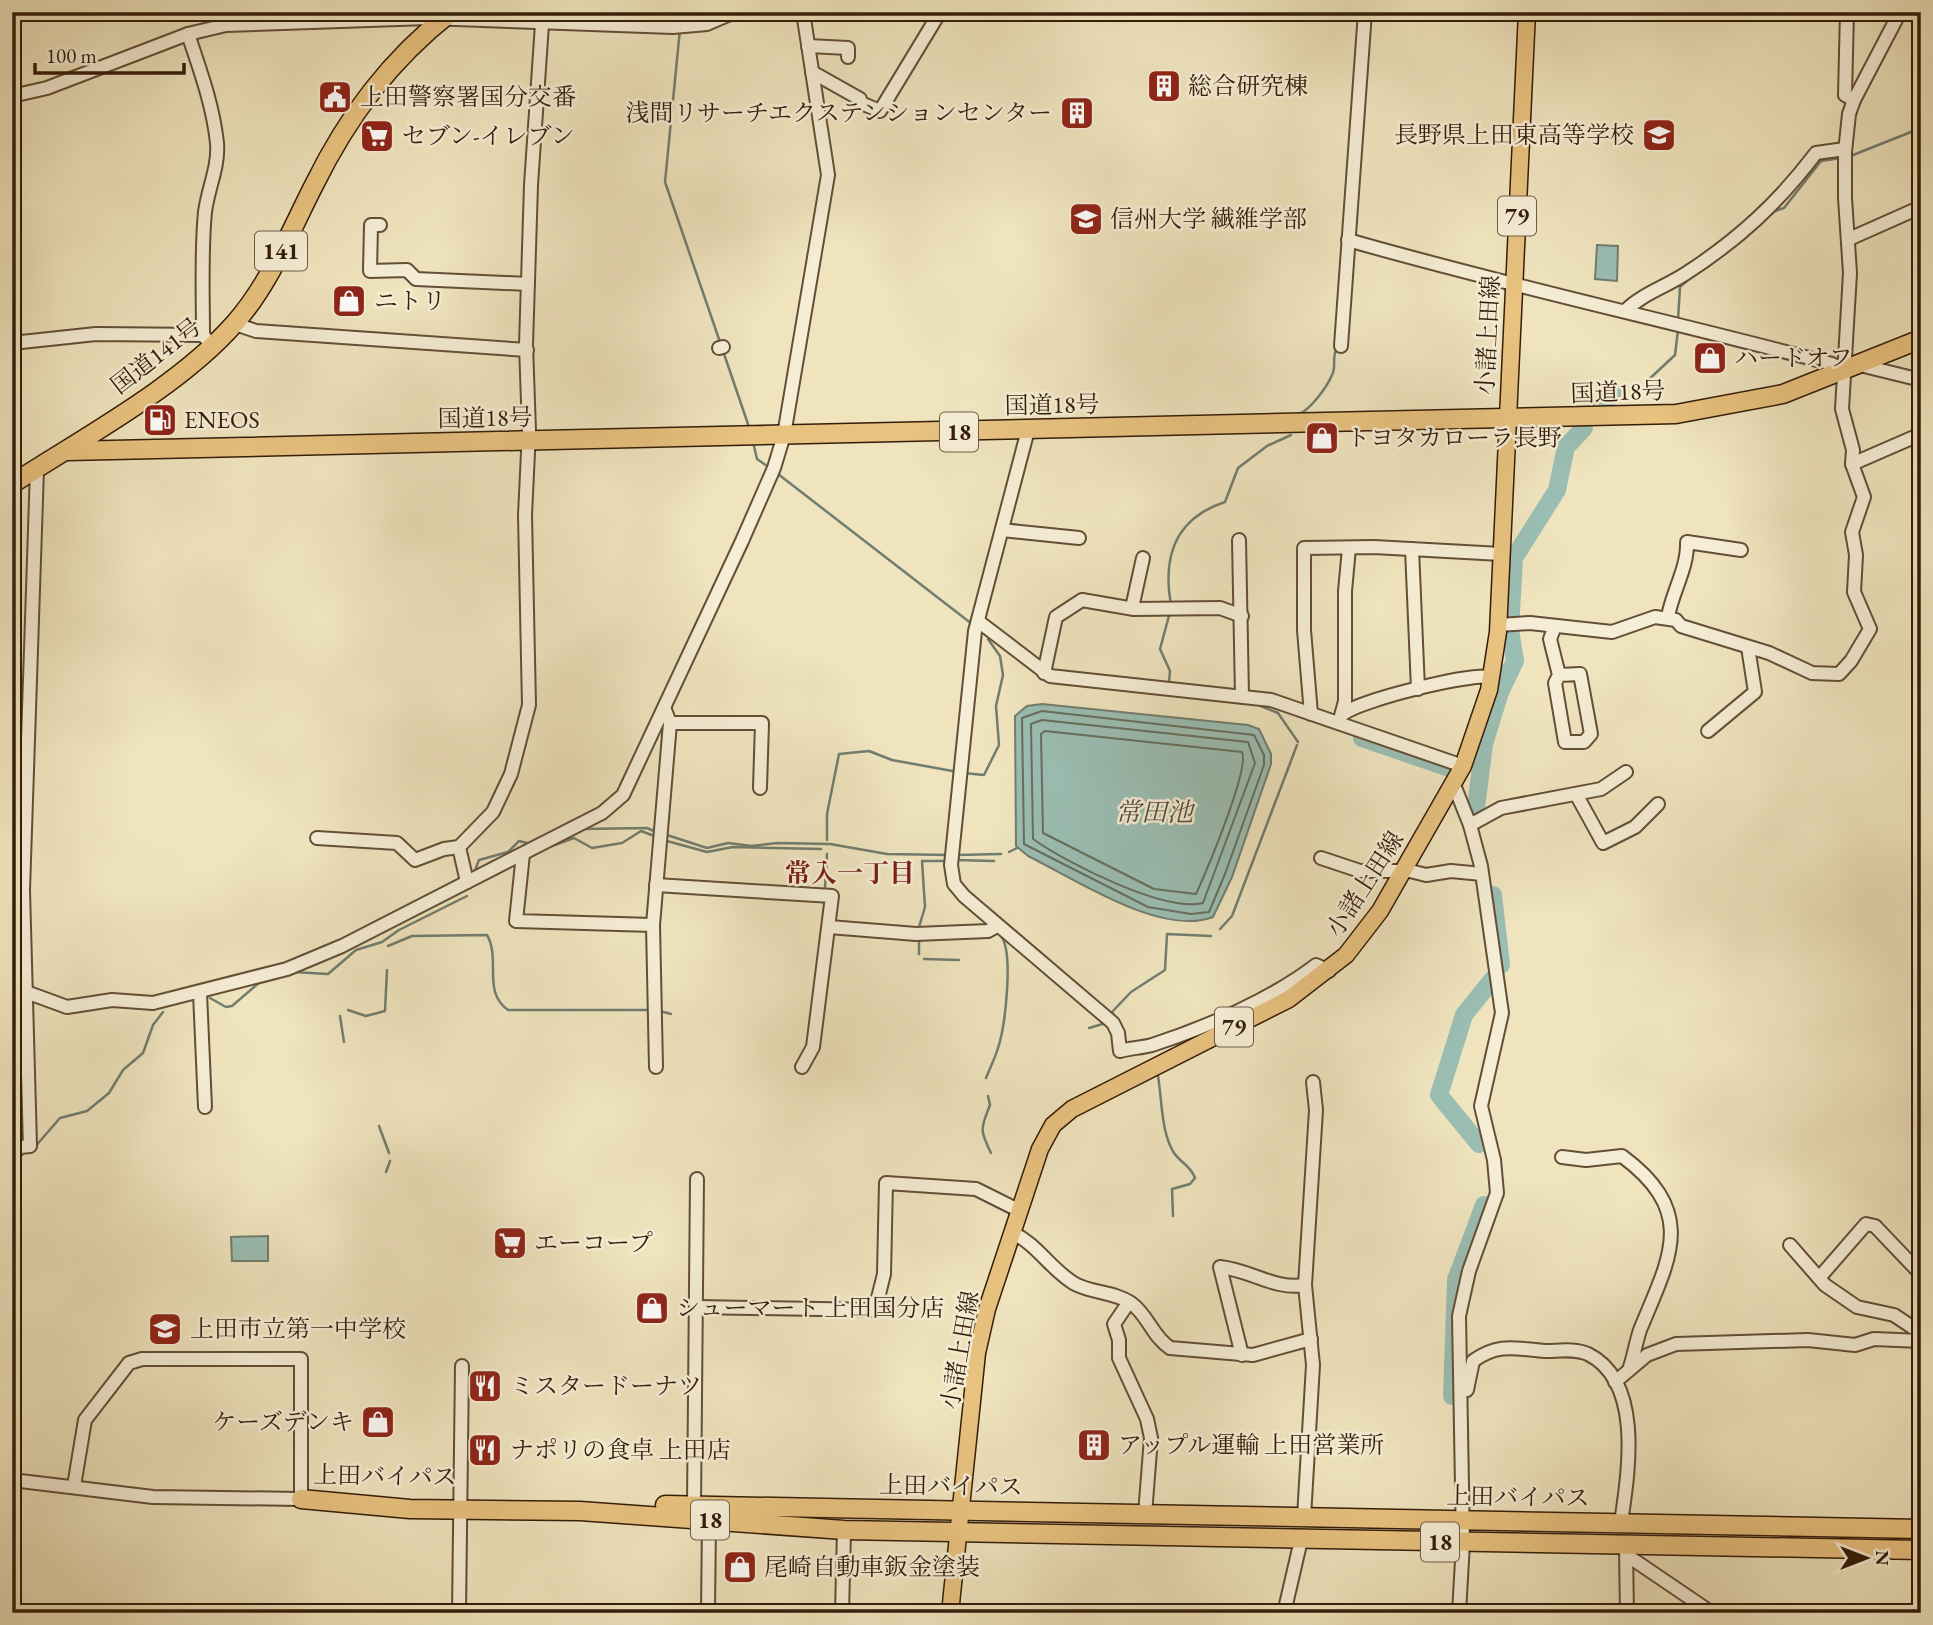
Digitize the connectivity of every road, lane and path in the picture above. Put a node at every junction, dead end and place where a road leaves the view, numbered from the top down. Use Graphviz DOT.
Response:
graph roads {
  1 [pos="735,12"];
  2 [pos="803,12"];
  3 [pos="940,12"];
  4 [pos="1365,12"];
  5 [pos="1527,12"];
  6 [pos="1847,12"];
  7 [pos="1900,12"];
  8 [pos="1912,12"];
  9 [pos="447,15"];
  10 [pos="384,16"];
  11 [pos="1921,17"];
  12 [pos="542,24"];
  13 [pos="188,34"];
  14 [pos="808,46"];
  15 [pos="849,57"];
  16 [pos="812,72"];
  17 [pos="12,96"];
  18 [pos="1854,100"];
  19 [pos="1845,155"];
  20 [pos="1921,207"];
  21 [pos="380,225"];
  22 [pos="1850,239"];
  23 [pos="1348,240"];
  24 [pos="528,284"];
  25 [pos="1514,285"];
  26 [pos="1625,311"];
  27 [pos="235,324"];
  28 [pos="1921,340"];
  29 [pos="207,341"];
  30 [pos="12,343"];
  31 [pos="1341,346"];
  32 [pos="527,350"];
  33 [pos="1852,368"];
  34 [pos="1921,380"];
  35 [pos="1506,420"];
  36 [pos="1028,430"];
  37 [pos="1921,434"];
  38 [pos="784,435"];
  39 [pos="529,441"];
  40 [pos="68,452"];
  41 [pos="1852,464"];
  42 [pos="37,469"];
  43 [pos="12,484"];
  44 [pos="1003,530"];
  45 [pos="1079,538"];
  46 [pos="1239,540"];
  47 [pos="1349,548"];
  48 [pos="1412,549"];
  49 [pos="1741,550"];
  50 [pos="1501,554"];
  51 [pos="1143,558"];
  52 [pos="1132,608"];
  53 [pos="1242,616"];
  54 [pos="1668,617"];
  55 [pos="977,625"];
  56 [pos="1498,625"];
  57 [pos="1555,626"];
  58 [pos="1748,647"];
  59 [pos="1044,673"];
  60 [pos="1559,675"];
  61 [pos="1492,677"];
  62 [pos="1418,689"];
  63 [pos="1242,696"];
  64 [pos="665,710"];
  65 [pos="1311,714"];
  66 [pos="1341,719"];
  67 [pos="670,723"];
  68 [pos="1708,732"];
  69 [pos="1463,766"];
  70 [pos="1626,772"];
  71 [pos="1454,785"];
  72 [pos="760,788"];
  73 [pos="1576,794"];
  74 [pos="1658,804"];
  75 [pos="1470,825"];
  76 [pos="317,838"];
  77 [pos="459,847"];
  78 [pos="523,854"];
  79 [pos="1321,858"];
  80 [pos="1404,871"];
  81 [pos="1482,874"];
  82 [pos="467,882"];
  83 [pos="656,885"];
  84 [pos="653,925"];
  85 [pos="997,926"];
  86 [pos="829,927"];
  87 [pos="1329,971"];
  88 [pos="26,992"];
  89 [pos="12,993"];
  90 [pos="200,993"];
  91 [pos="656,1067"];
  92 [pos="802,1067"];
  93 [pos="1313,1082"];
  94 [pos="205,1107"];
  95 [pos="12,1156"];
  96 [pos="1562,1157"];
  97 [pos="697,1179"];
  98 [pos="1020,1210"];
  99 [pos="1013,1233"];
  100 [pos="1790,1245"];
  101 [pos="1921,1266"];
  102 [pos="1819,1278"];
  103 [pos="1305,1285"];
  104 [pos="1129,1302"];
  105 [pos="697,1307"];
  106 [pos="1921,1333"];
  107 [pos="1311,1339"];
  108 [pos="1921,1341"];
  109 [pos="1242,1354"];
  110 [pos="462,1366"];
  111 [pos="1630,1367"];
  112 [pos="1615,1382"];
  113 [pos="1460,1399"];
  114 [pos="12,1480"];
  115 [pos="74,1486"];
  116 [pos="301,1499"];
  117 [pos="460,1506"];
  118 [pos="694,1506"];
  119 [pos="961,1510"];
  120 [pos="1146,1514"];
  121 [pos="1304,1517"];
  122 [pos="709,1520"];
  123 [pos="1463,1520"];
  124 [pos="1621,1523"];
  125 [pos="844,1530"];
  126 [pos="1921,1530"];
  127 [pos="960,1532"];
  128 [pos="1301,1540"];
  129 [pos="1463,1543"];
  130 [pos="1921,1550"];
  131 [pos="1626,1551"];
  132 [pos="459,1613"];
  133 [pos="708,1613"];
  134 [pos="842,1613"];
  135 [pos="950,1613"];
  136 [pos="1284,1613"];
  137 [pos="1459,1613"];
  138 [pos="1627,1613"];
  139 [pos="1713,1613"];
  1 -- 12 [label="street"];
  2 -- 14 [label="street"];
  3 -- 16 [label="street"];
  4 -- 23 [label="street"];
  5 -- 25 [label="main road, 小諸上田線 / 79"];
  6 -- 18 [label="street"];
  7 -- 18 [label="street"];
  8 -- 11 [label="street"];
  9 -- 10 [label="street"];
  9 -- 12 [label="street"];
  9 -- 27 [label="highway, 国道141号 / 141"];
  10 -- 13 [label="street"];
  12 -- 24 [label="street"];
  13 -- 17 [label="street"];
  13 -- 29 [label="street"];
  14 -- 15 [label="street"];
  14 -- 16 [label="street"];
  16 -- 38 [label="street"];
  18 -- 19 [label="street"];
  19 -- 22 [label="street"];
  19 -- 26 [label="street"];
  20 -- 22 [label="street"];
  21 -- 24 [label="street"];
  22 -- 33 [label="street"];
  23 -- 25 [label="street"];
  23 -- 31 [label="street"];
  24 -- 32 [label="street"];
  25 -- 26 [label="street"];
  25 -- 35 [label="main road, 小諸上田線 / 79"];
  26 -- 33 [label="street"];
  27 -- 29 [label="highway, 国道141号 / 141"];
  27 -- 32 [label="street"];
  28 -- 33 [label="highway, 国道18号 / 18"];
  29 -- 30 [label="street"];
  29 -- 40 [label="highway, 国道141号 / 141"];
  32 -- 39 [label="street"];
  33 -- 34 [label="street"];
  33 -- 35 [label="highway, 国道18号 / 18"];
  33 -- 41 [label="street"];
  35 -- 36 [label="highway, 国道18号 / 18"];
  35 -- 50 [label="main road, 小諸上田線 / 79"];
  36 -- 38 [label="highway, 国道18号 / 18"];
  36 -- 44 [label="street"];
  37 -- 41 [label="street"];
  38 -- 39 [label="highway, 国道18号 / 18"];
  38 -- 64 [label="street"];
  39 -- 40 [label="highway, 国道18号 / 18"];
  39 -- 77 [label="street"];
  40 -- 42 [label="highway, 国道18号 / 18"];
  41 -- 58 [label="street"];
  42 -- 43 [label="highway, 国道18号 / 18"];
  42 -- 88 [label="street"];
  44 -- 45 [label="street"];
  44 -- 55 [label="street"];
  46 -- 53 [label="street"];
  47 -- 48 [label="street"];
  47 -- 65 [label="street"];
  47 -- 66 [label="street"];
  48 -- 50 [label="street"];
  48 -- 62 [label="street"];
  49 -- 54 [label="street"];
  50 -- 56 [label="main road, 小諸上田線 / 79"];
  51 -- 52 [label="street"];
  52 -- 53 [label="street"];
  52 -- 59 [label="street"];
  53 -- 63 [label="street"];
  54 -- 57 [label="street"];
  54 -- 58 [label="street"];
  55 -- 59 [label="street"];
  55 -- 85 [label="street"];
  56 -- 57 [label="street"];
  56 -- 61 [label="main road, 小諸上田線 / 79"];
  57 -- 60 [label="street"];
  58 -- 68 [label="street"];
  59 -- 63 [label="street"];
  60 -- 60 [label="street"];
  61 -- 62 [label="street"];
  61 -- 69 [label="main road, 小諸上田線 / 79"];
  62 -- 66 [label="street"];
  63 -- 65 [label="street"];
  64 -- 67 [label="street"];
  64 -- 78 [label="street"];
  65 -- 66 [label="street"];
  66 -- 69 [label="street"];
  67 -- 72 [label="street"];
  67 -- 83 [label="street"];
  69 -- 71 [label="main road, 小諸上田線 / 79"];
  70 -- 73 [label="street"];
  71 -- 75 [label="street"];
  71 -- 80 [label="main road, 小諸上田線 / 79"];
  73 -- 74 [label="street"];
  73 -- 75 [label="street"];
  75 -- 81 [label="street"];
  76 -- 77 [label="street"];
  77 -- 82 [label="street"];
  78 -- 82 [label="street"];
  78 -- 84 [label="street"];
  79 -- 80 [label="street"];
  80 -- 81 [label="street"];
  80 -- 87 [label="main road, 小諸上田線 / 79"];
  81 -- 113 [label="street"];
  82 -- 90 [label="street"];
  83 -- 84 [label="street"];
  83 -- 86 [label="street"];
  84 -- 91 [label="street"];
  85 -- 86 [label="street"];
  85 -- 87 [label="street"];
  86 -- 92 [label="street"];
  87 -- 98 [label="main road, 小諸上田線 / 79"];
  88 -- 89 [label="street"];
  88 -- 90 [label="street"];
  88 -- 95 [label="street"];
  90 -- 94 [label="street"];
  93 -- 103 [label="street"];
  96 -- 111 [label="street"];
  97 -- 105 [label="street"];
  98 -- 99 [label="main road, 小諸上田線 / 79"];
  98 -- 105 [label="street"];
  99 -- 104 [label="street"];
  99 -- 119 [label="main road, 小諸上田線 / 79"];
  100 -- 102 [label="street"];
  101 -- 102 [label="street"];
  102 -- 106 [label="street"];
  103 -- 107 [label="street"];
  103 -- 109 [label="street"];
  104 -- 109 [label="street"];
  104 -- 120 [label="street"];
  105 -- 118 [label="street"];
  107 -- 109 [label="street"];
  107 -- 121 [label="street"];
  108 -- 111 [label="street"];
  110 -- 117 [label="street"];
  111 -- 112 [label="street"];
  112 -- 113 [label="street"];
  112 -- 124 [label="street"];
  113 -- 123 [label="street"];
  114 -- 115 [label="street"];
  115 -- 116 [label="street"];
  115 -- 116 [label="street"];
  116 -- 117 [label="highway, 上田バイパス / 18"];
  117 -- 118 [label="highway, 上田バイパス / 18"];
  117 -- 122 [label="highway, 上田バイパス / 18"];
  117 -- 132 [label="street"];
  118 -- 119 [label="highway, 上田バイパス / 18"];
  119 -- 120 [label="highway, 上田バイパス / 18"];
  119 -- 127 [label="main road, 小諸上田線 / 79"];
  120 -- 121 [label="highway, 上田バイパス / 18"];
  121 -- 123 [label="highway, 上田バイパス / 18"];
  122 -- 125 [label="highway, 上田バイパス / 18"];
  122 -- 133 [label="street"];
  123 -- 124 [label="highway, 上田バイパス / 18"];
  123 -- 129 [label="street"];
  124 -- 126 [label="highway, 上田バイパス / 18"];
  125 -- 127 [label="highway, 上田バイパス / 18"];
  125 -- 134 [label="street"];
  127 -- 128 [label="highway, 上田バイパス / 18"];
  127 -- 135 [label="main road, 小諸上田線 / 79"];
  128 -- 129 [label="highway, 上田バイパス / 18"];
  128 -- 136 [label="street"];
  129 -- 131 [label="highway, 上田バイパス / 18"];
  129 -- 137 [label="street"];
  130 -- 131 [label="highway, 上田バイパス / 18"];
  131 -- 138 [label="street"];
  131 -- 139 [label="street"];
}
